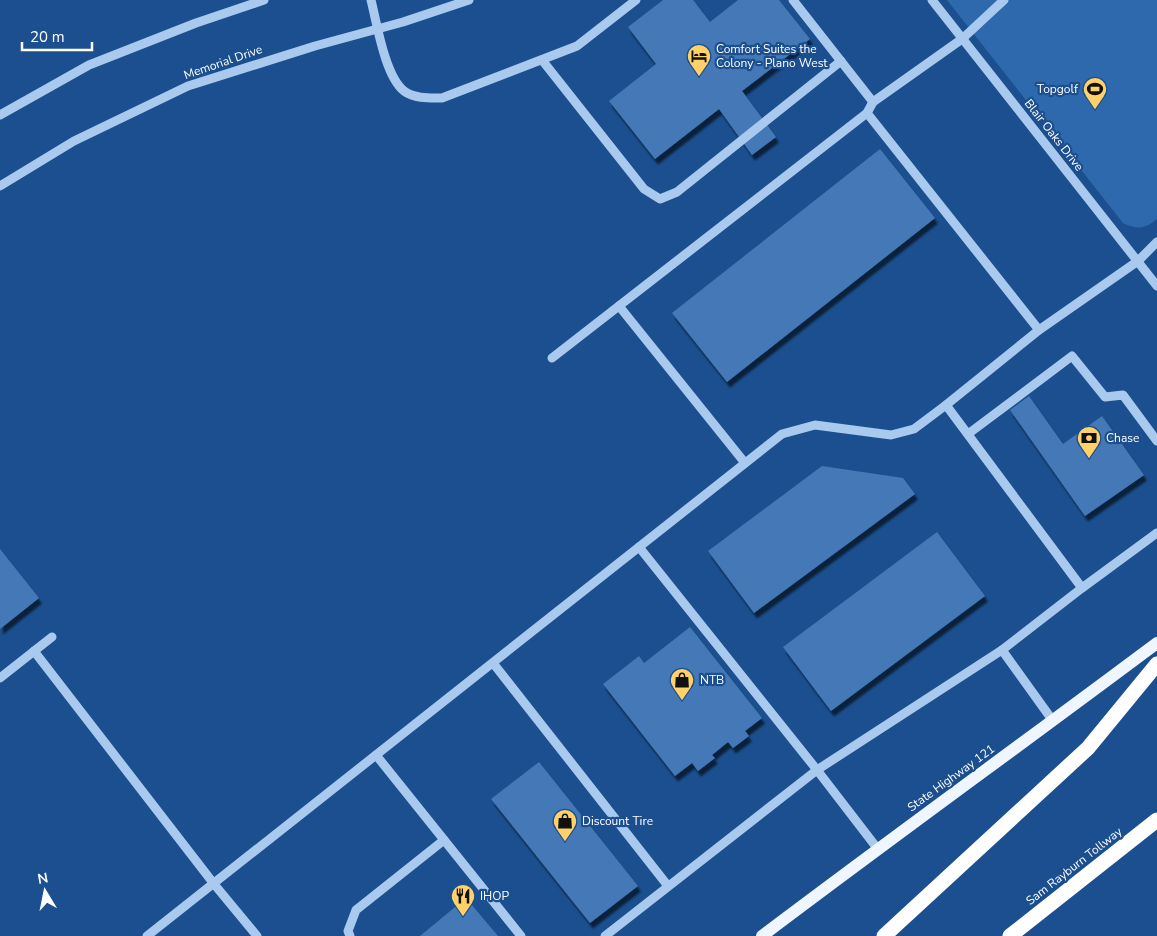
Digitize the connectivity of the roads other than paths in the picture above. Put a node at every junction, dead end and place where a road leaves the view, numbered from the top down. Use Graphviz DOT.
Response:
graph roads {
  1 [pos="264,0"];
  2 [pos="371,0"];
  3 [pos="469,0"];
  4 [pos="636,0"];
  5 [pos="793,0"];
  6 [pos="932,0"];
  7 [pos="1004,0"];
  8 [pos="378,30"];
  9 [pos="962,39"];
  10 [pos="542,60"];
  11 [pos="841,61"];
  12 [pos="873,102"];
  13 [pos="867,113"];
  14 [pos="0,114"];
  15 [pos="0,186"];
  16 [pos="1157,242"];
  17 [pos="1138,261"];
  18 [pos="1157,286"];
  19 [pos="619,306"];
  20 [pos="1039,330"];
  21 [pos="552,358"];
  22 [pos="946,405"];
  23 [pos="968,434"];
  24 [pos="1157,442"];
  25 [pos="745,463"];
  26 [pos="1157,533"];
  27 [pos="639,547"];
  28 [pos="1082,588"];
  29 [pos="52,637"];
  30 [pos="1157,643"];
  31 [pos="1002,650"];
  32 [pos="34,651"];
  33 [pos="493,663"];
  34 [pos="1157,664"];
  35 [pos="0,678"];
  36 [pos="1053,721"];
  37 [pos="376,755"];
  38 [pos="817,770"];
  39 [pos="1157,820"];
  40 [pos="444,840"];
  41 [pos="877,848"];
  42 [pos="214,884"];
  43 [pos="668,886"];
  44 [pos="147,936"];
  45 [pos="257,936"];
  46 [pos="350,936"];
  47 [pos="521,936"];
  48 [pos="605,936"];
  49 [pos="762,936"];
  50 [pos="884,936"];
  51 [pos="1010,936"];
  1 -- 14 [label="street"];
  2 -- 8 [label="street"];
  3 -- 8 [label="street, Memorial Drive"];
  4 -- 10 [label="street"];
  5 -- 11 [label="street"];
  6 -- 9 [label="street, Blair Oaks Drive"];
  7 -- 9 [label="street"];
  8 -- 10 [label="street"];
  8 -- 15 [label="street, Memorial Drive"];
  9 -- 12 [label="street"];
  9 -- 17 [label="street, Blair Oaks Drive"];
  10 -- 11 [label="street"];
  11 -- 12 [label="street"];
  12 -- 13 [label="street"];
  13 -- 19 [label="street"];
  13 -- 20 [label="street"];
  16 -- 17 [label="street"];
  17 -- 18 [label="street, Blair Oaks Drive"];
  17 -- 20 [label="street"];
  19 -- 21 [label="street"];
  19 -- 25 [label="street"];
  20 -- 22 [label="street"];
  22 -- 23 [label="street"];
  22 -- 25 [label="street"];
  23 -- 24 [label="street"];
  23 -- 28 [label="street"];
  25 -- 27 [label="street"];
  26 -- 28 [label="street"];
  27 -- 33 [label="street"];
  27 -- 38 [label="street"];
  28 -- 31 [label="street"];
  29 -- 32 [label="street"];
  30 -- 36 [label="main road, State Highway 121"];
  31 -- 36 [label="street"];
  31 -- 38 [label="street"];
  32 -- 35 [label="street"];
  32 -- 42 [label="street"];
  33 -- 37 [label="street"];
  33 -- 43 [label="street"];
  34 -- 50 [label="highway"];
  36 -- 41 [label="main road, State Highway 121"];
  37 -- 40 [label="street"];
  37 -- 42 [label="street"];
  38 -- 41 [label="street"];
  38 -- 43 [label="street"];
  39 -- 51 [label="highway, Sam Rayburn Tollway"];
  40 -- 46 [label="street"];
  40 -- 47 [label="street"];
  41 -- 49 [label="main road, State Highway 121"];
  42 -- 44 [label="street"];
  42 -- 45 [label="street"];
  43 -- 48 [label="street"];
}
